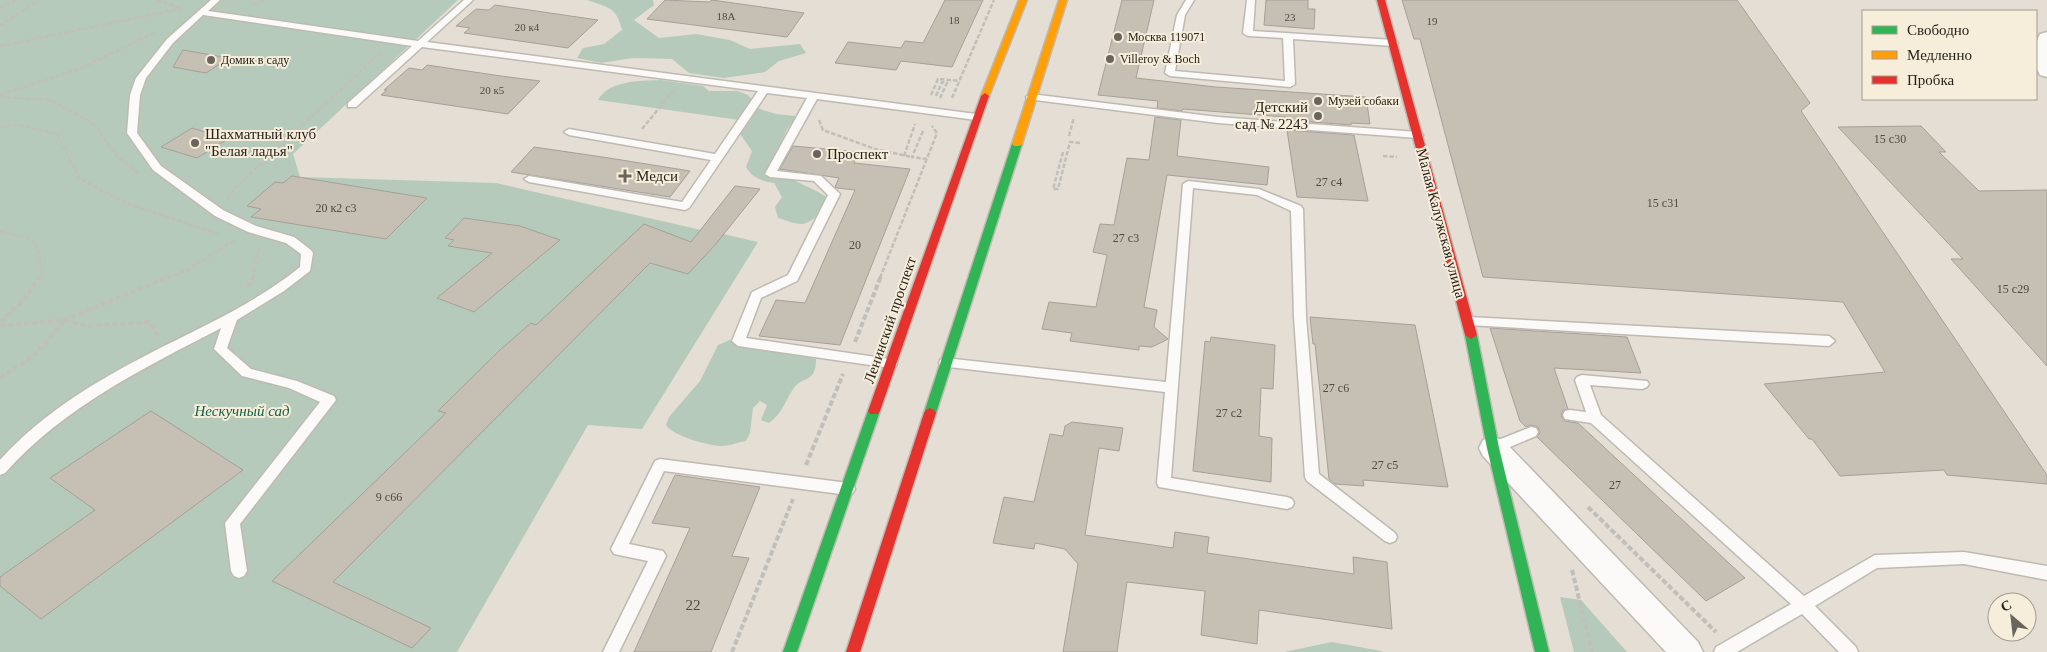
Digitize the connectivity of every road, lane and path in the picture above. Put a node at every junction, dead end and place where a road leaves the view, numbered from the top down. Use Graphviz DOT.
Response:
graph roads {
  1 [pos="17,0"];
  2 [pos="39,0"];
  3 [pos="157,0"];
  4 [pos="216,0"];
  5 [pos="469,0"];
  6 [pos="994,0"];
  7 [pos="1024,0"];
  8 [pos="1063,0"];
  9 [pos="1190,0"];
  10 [pos="1251,0"];
  11 [pos="1381,0"];
  12 [pos="0,8"];
  13 [pos="180,8"];
  14 [pos="200,12"];
  15 [pos="174,15"];
  16 [pos="0,26"];
  17 [pos="155,32"];
  18 [pos="1288,36"];
  19 [pos="2047,38"];
  20 [pos="1393,43"];
  21 [pos="420,44"];
  22 [pos="0,46"];
  23 [pos="381,51"];
  24 [pos="2047,71"];
  25 [pos="960,81"];
  26 [pos="676,87"];
  27 [pos="764,89"];
  28 [pos="0,96"];
  29 [pos="814,96"];
  30 [pos="1031,96"];
  31 [pos="928,101"];
  32 [pos="939,101"];
  33 [pos="934,102"];
  34 [pos="352,105"];
  35 [pos="808,107"];
  36 [pos="938,112"];
  37 [pos="918,116"];
  38 [pos="976,117"];
  39 [pos="1074,118"];
  40 [pos="0,128"];
  41 [pos="569,132"];
  42 [pos="923,132"];
  43 [pos="1418,135"];
  44 [pos="1069,136"];
  45 [pos="632,142"];
  46 [pos="1080,143"];
  47 [pos="1063,152"];
  48 [pos="904,156"];
  49 [pos="1383,156"];
  50 [pos="912,157"];
  51 [pos="1397,157"];
  52 [pos="718,158"];
  53 [pos="927,159"];
  54 [pos="140,174"];
  55 [pos="529,179"];
  56 [pos="219,213"];
  57 [pos="252,229"];
  58 [pos="0,232"];
  59 [pos="235,239"];
  60 [pos="232,316"];
  61 [pos="65,320"];
  62 [pos="1468,320"];
  63 [pos="0,324"];
  64 [pos="1829,341"];
  65 [pos="167,350"];
  66 [pos="849,357"];
  67 [pos="891,363"];
  68 [pos="945,363"];
  69 [pos="0,378"];
  70 [pos="1642,384"];
  71 [pos="1173,388"];
  72 [pos="1570,415"];
  73 [pos="1595,418"];
  74 [pos="1531,432"];
  75 [pos="1493,448"];
  76 [pos="0,468"];
  77 [pos="799,483"];
  78 [pos="848,489"];
  79 [pos="1287,503"];
  80 [pos="1584,503"];
  81 [pos="1390,537"];
  82 [pos="1571,566"];
  83 [pos="239,572"];
  84 [pos="2047,573"];
  85 [pos="1803,606"];
  86 [pos="1727,650"];
  87 [pos="611,652"];
  88 [pos="732,652"];
  89 [pos="790,652"];
  90 [pos="853,652"];
  91 [pos="1542,652"];
  92 [pos="1592,652"];
  93 [pos="1687,652"];
  94 [pos="1850,652"];
  1 -- 12 [label="path"];
  2 -- 16 [label="path"];
  3 -- 13 [label="path"];
  4 -- 14 [label="lane"];
  5 -- 21 [label="lane"];
  6 -- 25 [label="path"];
  7 -- 38 [label="main road, Ленинский проспект"];
  8 -- 30 [label="main road"];
  9 -- 18 [label="lane"];
  10 -- 18 [label="lane"];
  11 -- 20 [label="main road, Малая Калужская улица"];
  13 -- 14 [label="path"];
  13 -- 15 [label="path"];
  13 -- 22 [label="path"];
  14 -- 21 [label="lane"];
  14 -- 56 [label="lane"];
  17 -- 28 [label="path"];
  18 -- 20 [label="lane"];
  19 -- 24 [label="street"];
  20 -- 43 [label="main road, Малая Калужская улица"];
  21 -- 27 [label="lane"];
  21 -- 34 [label="lane"];
  23 -- 56 [label="path"];
  25 -- 31 [label="path"];
  25 -- 36 [label="path"];
  26 -- 45 [label="path"];
  27 -- 29 [label="lane"];
  27 -- 52 [label="lane"];
  28 -- 54 [label="path"];
  29 -- 35 [label="lane"];
  29 -- 36 [label="lane"];
  30 -- 43 [label="lane"];
  30 -- 68 [label="main road"];
  32 -- 33 [label="path"];
  35 -- 48 [label="path"];
  35 -- 66 [label="lane"];
  36 -- 38 [label="lane"];
  36 -- 53 [label="path"];
  37 -- 48 [label="path"];
  38 -- 67 [label="main road, Ленинский проспект"];
  39 -- 44 [label="path"];
  40 -- 59 [label="path"];
  41 -- 45 [label="lane"];
  42 -- 50 [label="path"];
  43 -- 62 [label="main road, Малая Калужская улица"];
  45 -- 52 [label="lane"];
  46 -- 47 [label="path"];
  48 -- 50 [label="path"];
  49 -- 51 [label="path"];
  50 -- 53 [label="path"];
  52 -- 55 [label="lane"];
  53 -- 66 [label="path"];
  56 -- 57 [label="lane"];
  57 -- 59 [label="path"];
  57 -- 60 [label="path"];
  57 -- 60 [label="lane"];
  58 -- 63 [label="path"];
  59 -- 61 [label="path"];
  60 -- 65 [label="lane"];
  60 -- 83 [label="lane"];
  61 -- 63 [label="path"];
  61 -- 65 [label="path"];
  61 -- 69 [label="path"];
  62 -- 64 [label="lane"];
  62 -- 75 [label="main road, Малая Калужская улица"];
  65 -- 76 [label="lane"];
  66 -- 67 [label="lane"];
  66 -- 77 [label="path"];
  67 -- 78 [label="main road, Ленинский проспект"];
  68 -- 71 [label="lane"];
  68 -- 90 [label="main road"];
  70 -- 73 [label="lane"];
  71 -- 79 [label="lane"];
  71 -- 81 [label="lane"];
  72 -- 73 [label="lane"];
  73 -- 85 [label="lane"];
  74 -- 75 [label="lane"];
  75 -- 91 [label="main road, Малая Калужская улица"];
  75 -- 93 [label="street"];
  77 -- 78 [label="lane"];
  77 -- 87 [label="lane"];
  77 -- 88 [label="path"];
  78 -- 89 [label="main road, Ленинский проспект"];
  80 -- 86 [label="path"];
  82 -- 92 [label="path"];
  84 -- 85 [label="lane"];
  85 -- 86 [label="lane"];
  85 -- 94 [label="lane"];
}
